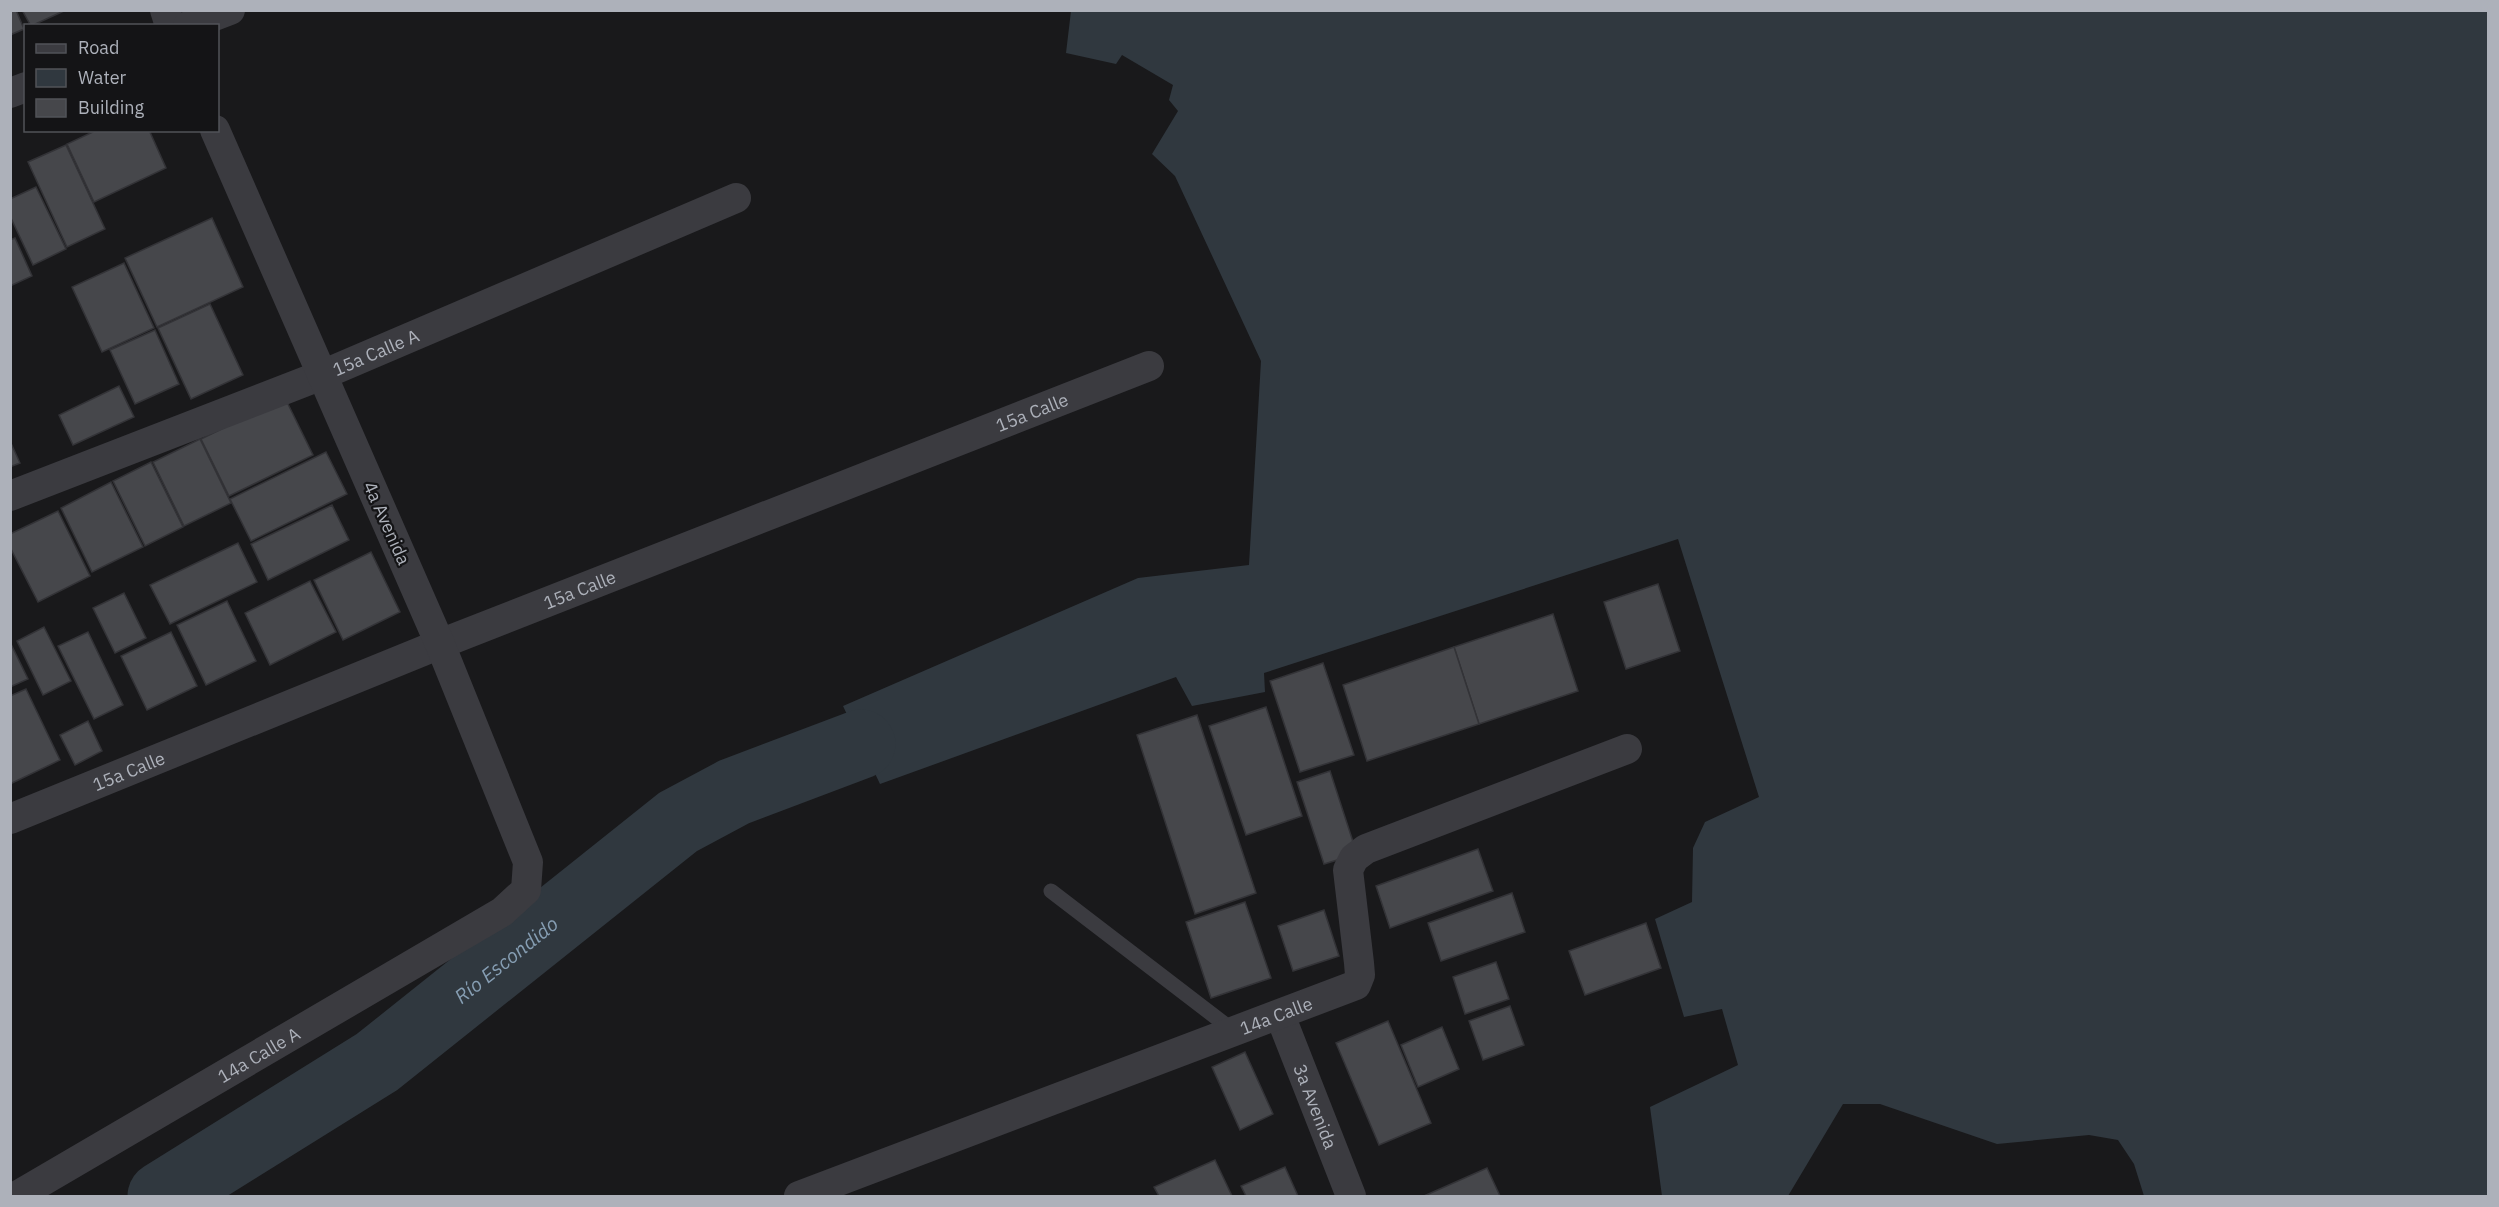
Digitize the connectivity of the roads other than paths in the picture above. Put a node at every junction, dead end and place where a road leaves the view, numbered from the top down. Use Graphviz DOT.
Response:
graph roads {
  1 [pos="230,10"];
  2 [pos="193,24"];
  3 [pos="216,132"];
  4 [pos="736,198"];
  5 [pos="1149,366"];
  6 [pos="322,375"];
  7 [pos="10,496"];
  8 [pos="440,644"];
  9 [pos="1627,749"];
  10 [pos="10,819"];
  11 [pos="1051,891"];
  12 [pos="502,912"];
  13 [pos="1280,1015"];
  14 [pos="1235,1032"];
  15 [pos="17,1197"];
  16 [pos="799,1197"];
  17 [pos="1351,1197"];
  1 -- 2 [label="street"];
  3 -- 6 [label="street, 4a Avenida"];
  4 -- 6 [label="street, 15a Calle A"];
  5 -- 8 [label="street, 15a Calle"];
  6 -- 7 [label="street, 15a Calle A"];
  6 -- 8 [label="street, 4a Avenida"];
  8 -- 10 [label="street, 15a Calle"];
  8 -- 12 [label="street, 4a Avenida"];
  9 -- 13 [label="street, 14a Calle"];
  11 -- 14 [label="lane"];
  12 -- 15 [label="street, 14a Calle A"];
  13 -- 14 [label="street, 14a Calle"];
  13 -- 17 [label="street, 3a Avenida"];
  14 -- 16 [label="street, 14a Calle"];
}
